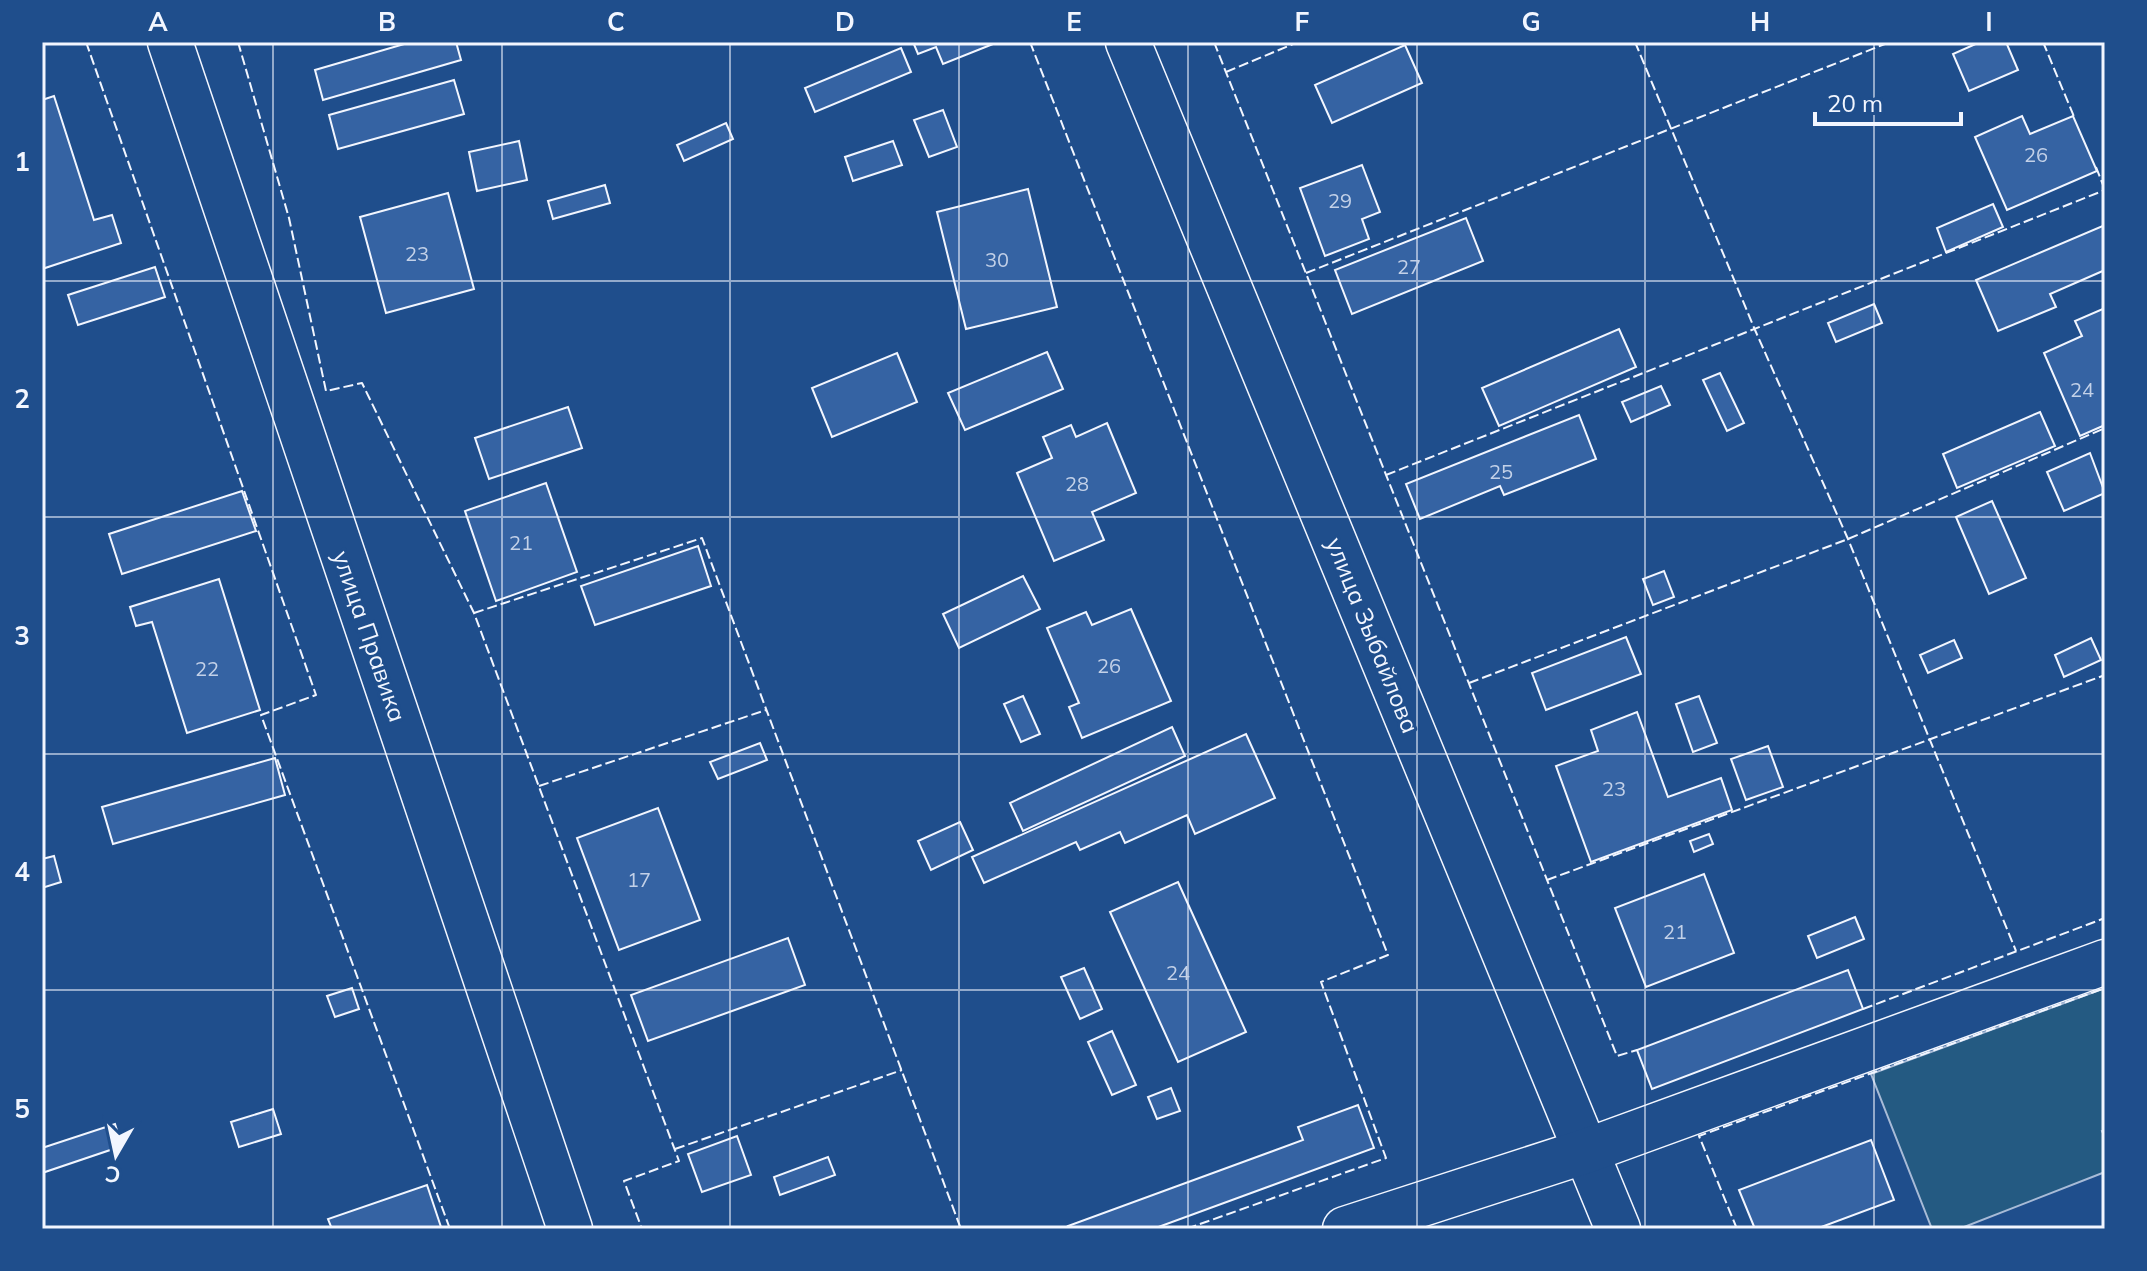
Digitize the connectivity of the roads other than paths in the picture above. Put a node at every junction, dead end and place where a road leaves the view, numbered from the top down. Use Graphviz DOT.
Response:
graph roads {
  1 [pos="170,42"];
  2 [pos="1128,42"];
  3 [pos="2105,962"];
  4 [pos="1586,1151"];
  5 [pos="570,1229"];
  6 [pos="1345,1229"];
  7 [pos="1618,1229"];
  1 -- 5 [label="street, улица Правика"];
  2 -- 4 [label="street, улица Зыбайлова"];
  3 -- 4 [label="street"];
  4 -- 6 [label="street"];
  4 -- 7 [label="street, улица Зыбайлова"];
}
